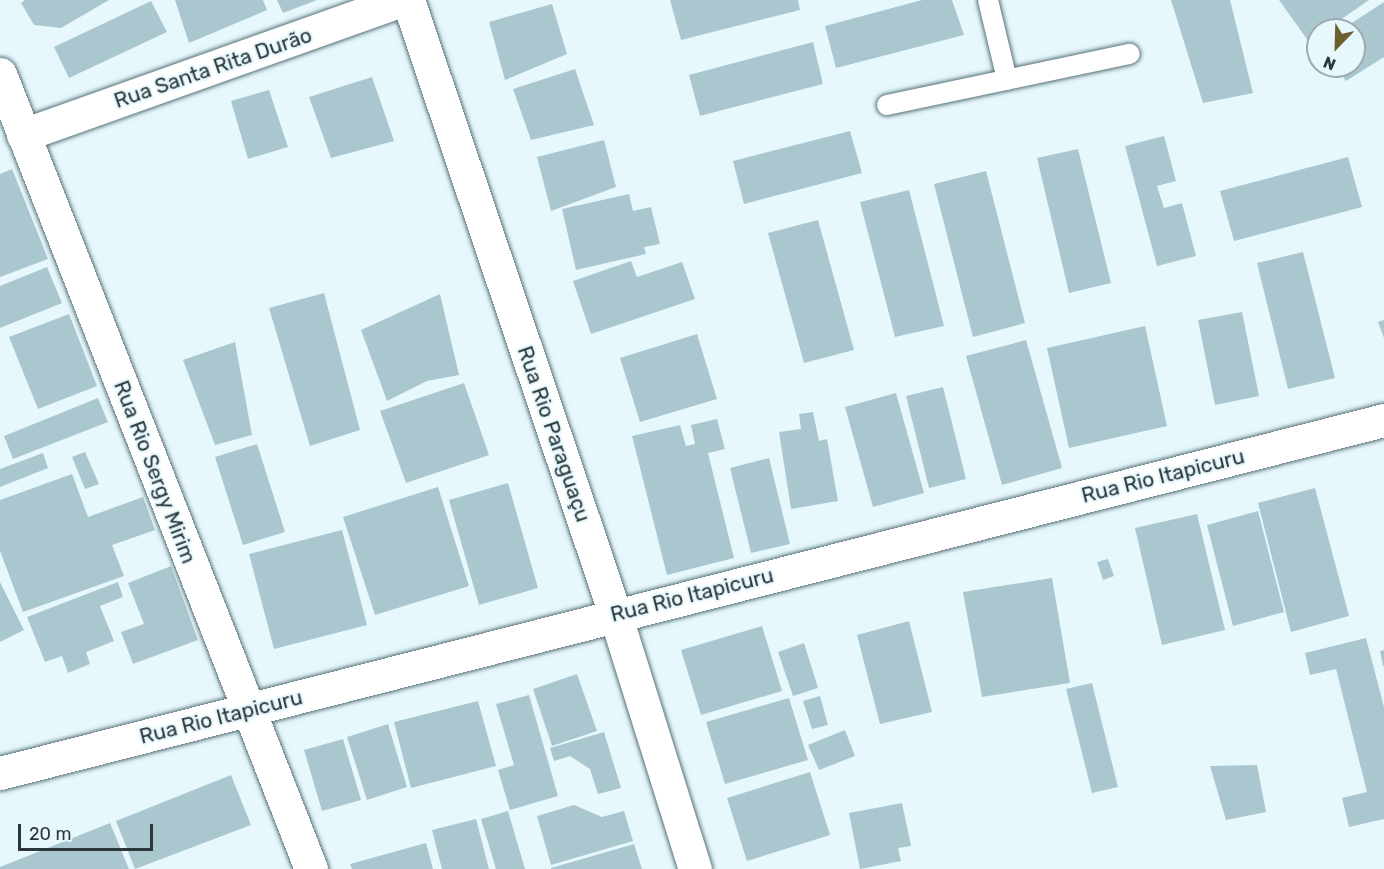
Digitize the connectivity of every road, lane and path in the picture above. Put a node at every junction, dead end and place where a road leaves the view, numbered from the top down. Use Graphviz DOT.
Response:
graph roads {
  1 [pos="403,0"];
  2 [pos="408,0"];
  3 [pos="988,0"];
  4 [pos="1130,54"];
  5 [pos="0,74"];
  6 [pos="1007,80"];
  7 [pos="887,105"];
  8 [pos="23,135"];
  9 [pos="1384,420"];
  10 [pos="615,614"];
  11 [pos="249,711"];
  12 [pos="0,773"];
  13 [pos="311,869"];
  14 [pos="696,869"];
  1 -- 8 [label="street, Rua Santa Rita Durão"];
  2 -- 10 [label="street, Rua Rio Paraguaçu"];
  3 -- 6 [label="lane"];
  4 -- 6 [label="lane"];
  5 -- 8 [label="street, Rua Rio Sergy Mirim"];
  6 -- 7 [label="lane"];
  8 -- 11 [label="street, Rua Rio Sergy Mirim"];
  9 -- 10 [label="street, Rua Rio Itapicuru"];
  10 -- 11 [label="street, Rua Rio Itapicuru"];
  10 -- 14 [label="street, Rua Rio Paraguaçu"];
  11 -- 12 [label="street, Rua Rio Itapicuru"];
  11 -- 13 [label="street, Rua Rio Sergy Mirim"];
}
